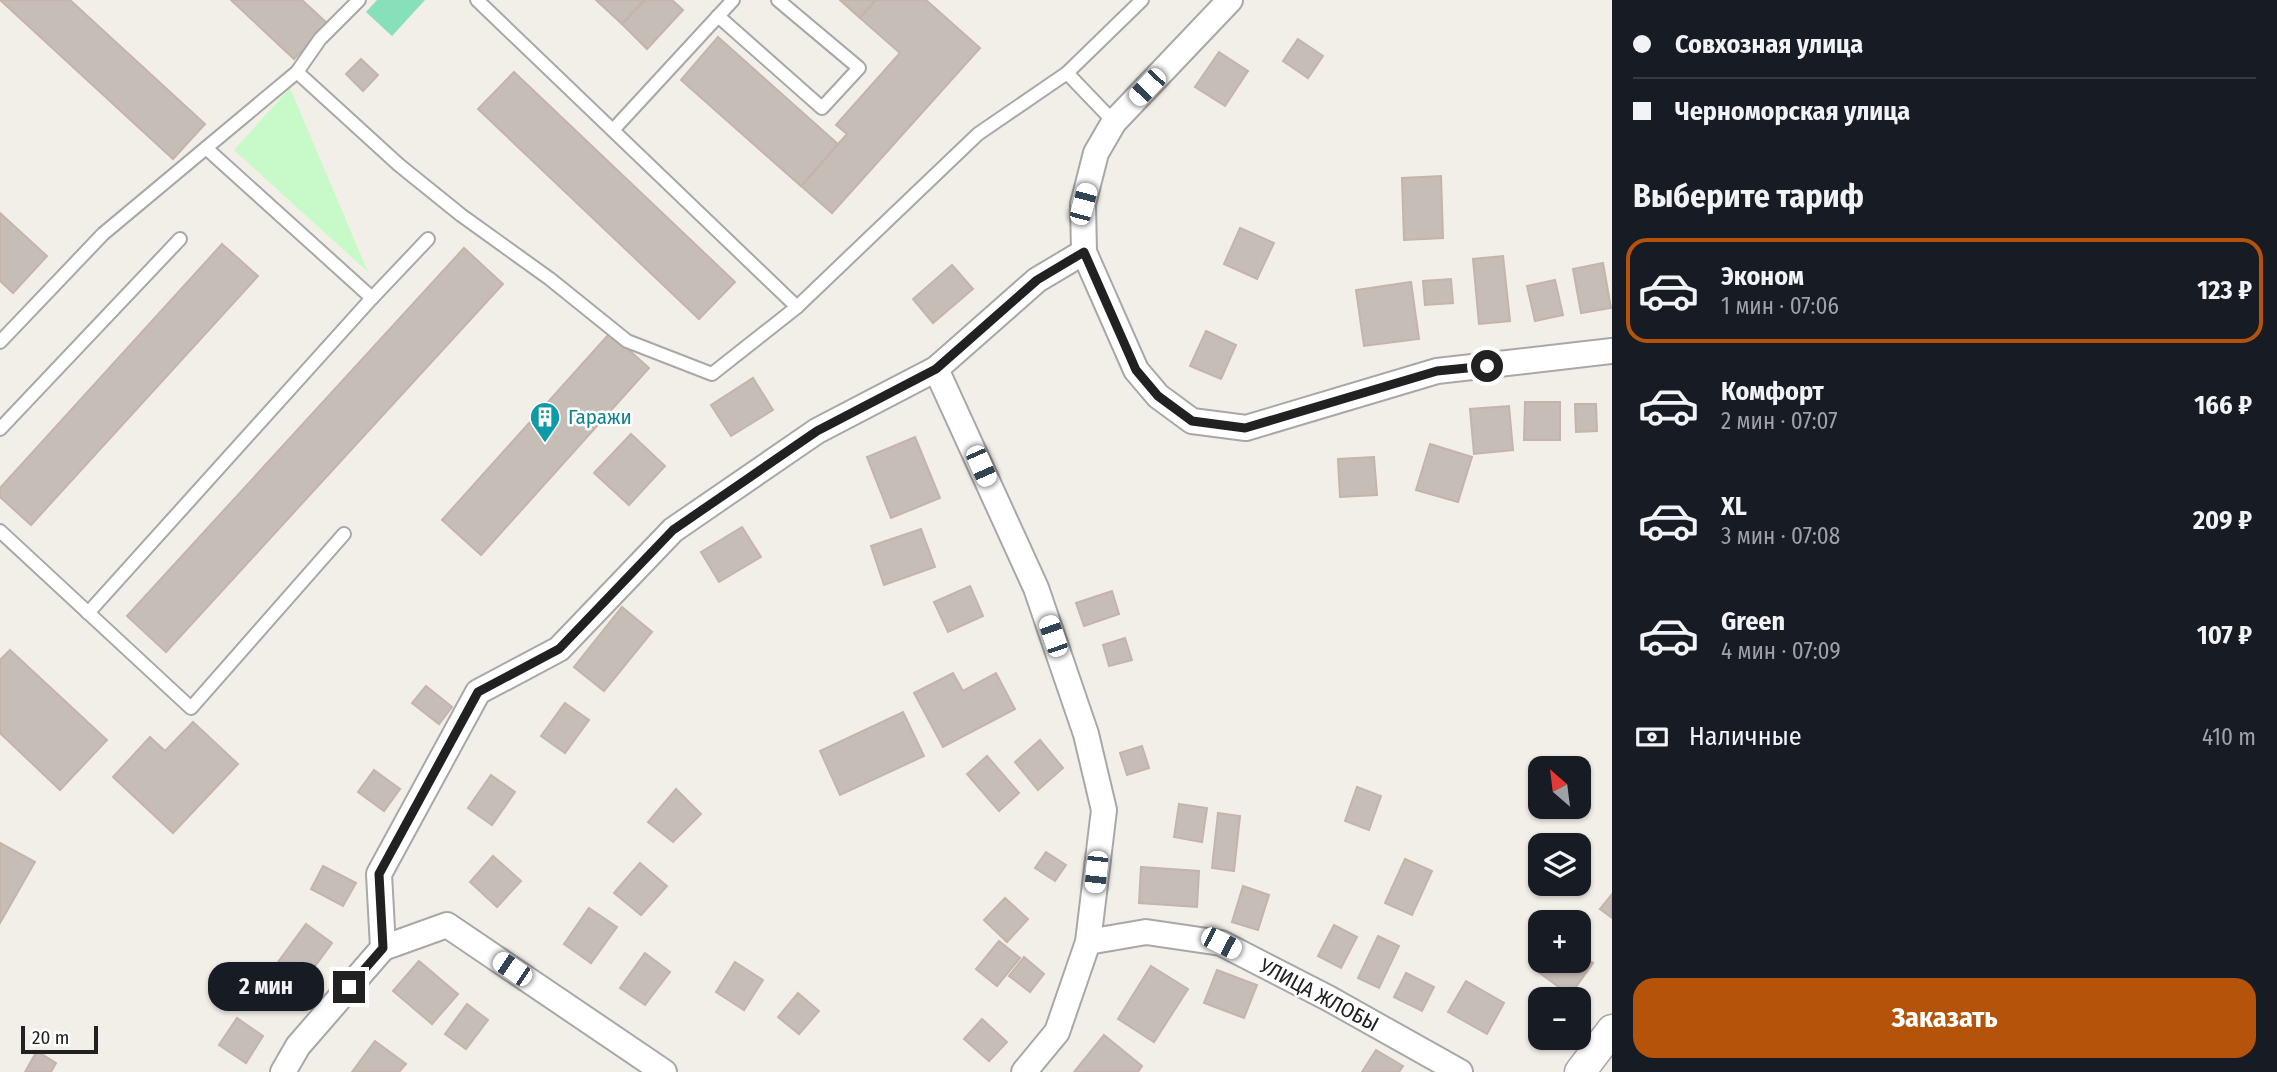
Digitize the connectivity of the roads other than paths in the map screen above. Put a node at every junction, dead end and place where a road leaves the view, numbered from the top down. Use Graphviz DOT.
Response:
graph roads {
  1 [pos="359,0"];
  2 [pos="477,0"];
  3 [pos="733,0"];
  4 [pos="778,0"];
  5 [pos="1142,0"];
  6 [pos="1230,0"];
  7 [pos="718,16"];
  8 [pos="297,72"];
  9 [pos="1067,73"];
  10 [pos="1114,122"];
  11 [pos="613,130"];
  12 [pos="206,148"];
  13 [pos="180,239"];
  14 [pos="428,239"];
  15 [pos="1084,252"];
  16 [pos="372,298"];
  17 [pos="797,307"];
  18 [pos="0,342"];
  19 [pos="1612,351"];
  20 [pos="936,369"];
  21 [pos="0,429"];
  22 [pos="0,531"];
  23 [pos="344,534"];
  24 [pos="88,613"];
  25 [pos="1088,942"];
  26 [pos="383,948"];
  27 [pos="1612,1030"];
  28 [pos="283,1072"];
  29 [pos="664,1072"];
  30 [pos="1024,1072"];
  31 [pos="1460,1072"];
  32 [pos="1580,1072"];
  1 -- 8 [label="lane"];
  2 -- 11 [label="lane"];
  3 -- 7 [label="lane"];
  4 -- 7 [label="lane"];
  5 -- 9 [label="lane"];
  6 -- 10 [label="street"];
  7 -- 11 [label="lane"];
  8 -- 12 [label="lane"];
  8 -- 17 [label="lane"];
  9 -- 10 [label="lane"];
  9 -- 17 [label="lane"];
  10 -- 15 [label="street"];
  11 -- 17 [label="lane"];
  12 -- 16 [label="lane"];
  12 -- 18 [label="lane"];
  13 -- 21 [label="lane"];
  14 -- 16 [label="lane"];
  15 -- 19 [label="street"];
  15 -- 20 [label="street"];
  16 -- 24 [label="lane"];
  20 -- 25 [label="street"];
  20 -- 26 [label="street"];
  22 -- 24 [label="lane"];
  23 -- 24 [label="lane"];
  25 -- 30 [label="street"];
  25 -- 31 [label="street, УЛИЦА ЖЛОБЫ"];
  26 -- 28 [label="street"];
  26 -- 29 [label="street"];
  27 -- 32 [label="street"];
}
